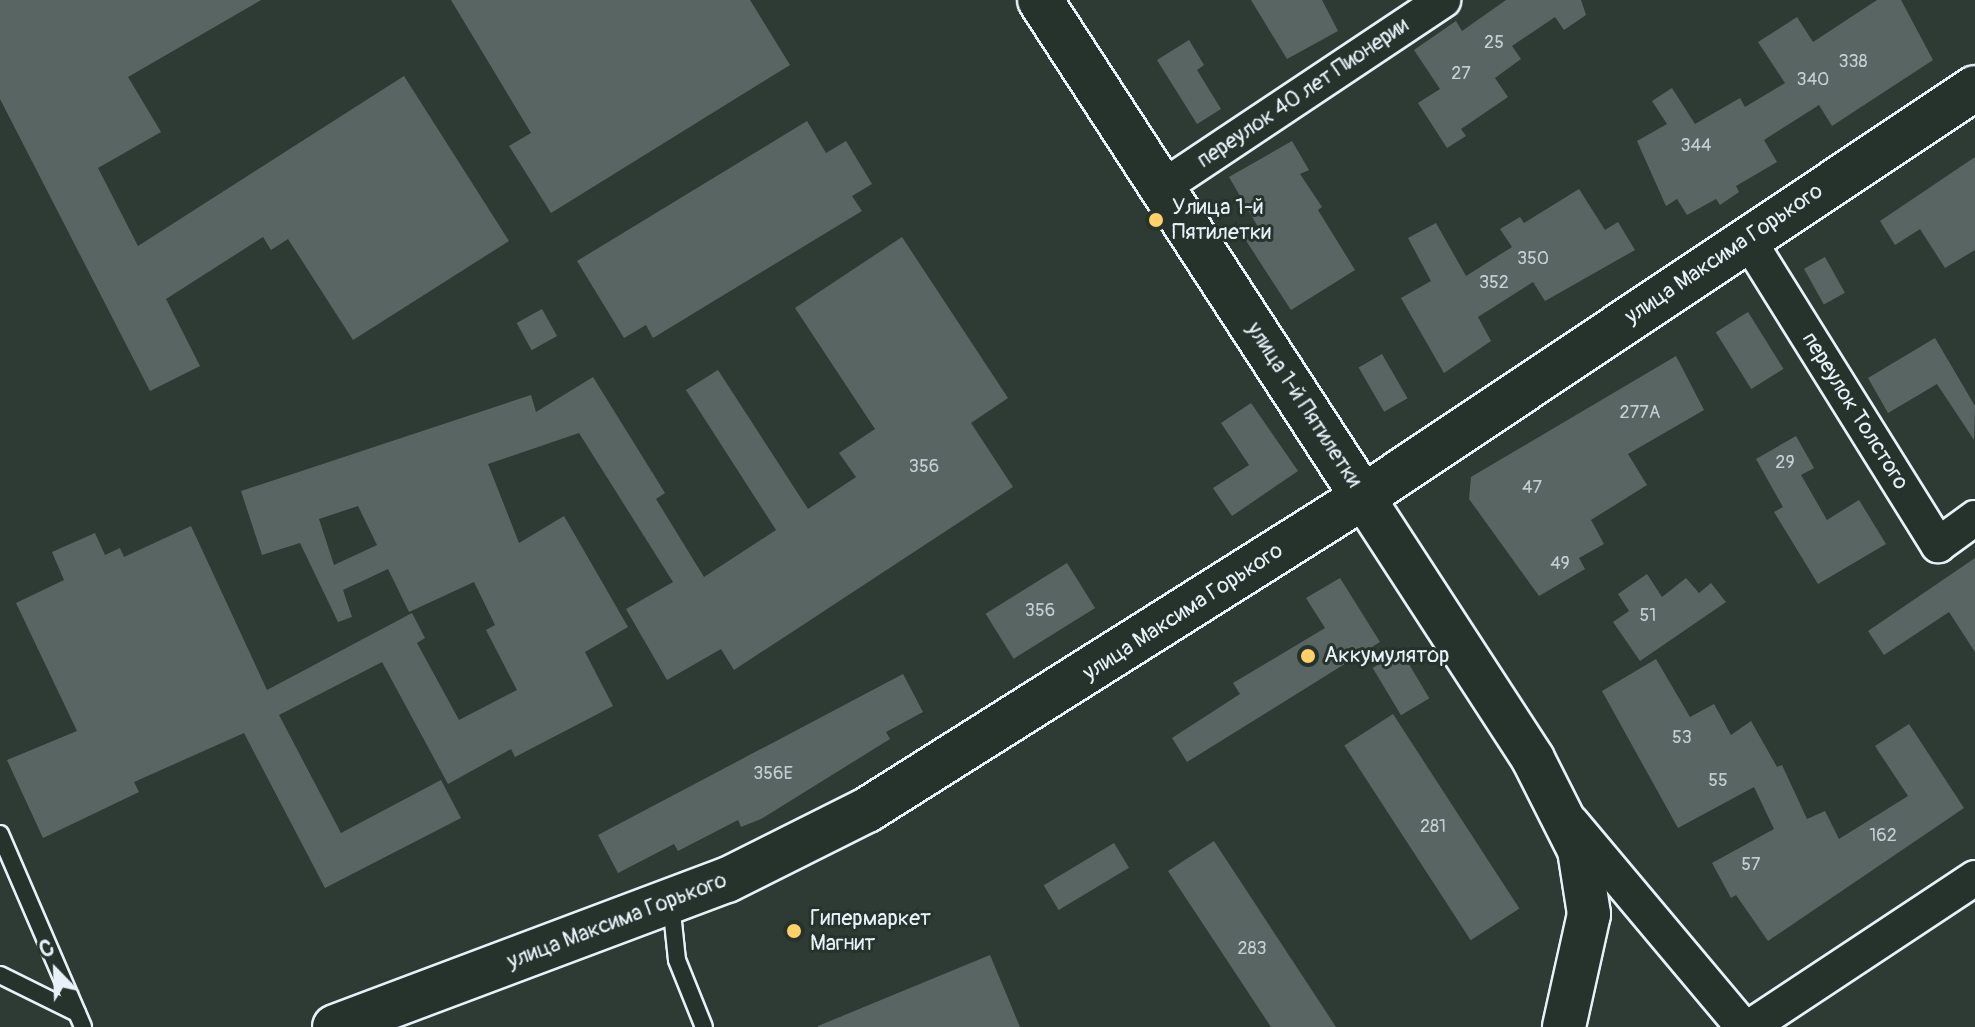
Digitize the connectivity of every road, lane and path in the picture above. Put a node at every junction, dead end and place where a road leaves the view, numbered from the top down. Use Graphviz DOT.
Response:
graph roads {
  1 [pos="1040,0"];
  2 [pos="1443,0"];
  3 [pos="1975,88"];
  4 [pos="1163,187"];
  5 [pos="1747,238"];
  6 [pos="1363,497"];
  7 [pos="1975,518"];
  8 [pos="1564,813"];
  9 [pos="0,834"];
  10 [pos="1975,878"];
  11 [pos="671,903"];
  12 [pos="0,975"];
  13 [pos="80,1020"];
  14 [pos="335,1027"];
  15 [pos="704,1027"];
  16 [pos="1564,1027"];
  17 [pos="1743,1027"];
  18 [pos="1750,1027"];
  1 -- 4 [label="main road, улица 1-й Пятилетки"];
  2 -- 4 [label="street, переулок 40 лет Пионерии"];
  3 -- 5 [label="main road, улица Максима Горького"];
  4 -- 6 [label="main road, улица 1-й Пятилетки"];
  5 -- 6 [label="main road, улица Максима Горького"];
  5 -- 7 [label="street, переулок Толстого"];
  6 -- 8 [label="street, улица 1-й Пятилетки"];
  6 -- 11 [label="main road, улица Максима Горького"];
  8 -- 16 [label="street, улица 1-й Пятилетки"];
  8 -- 17 [label="street, улица 1-й Пятилетки"];
  9 -- 13 [label="lane"];
  10 -- 18 [label="street"];
  11 -- 14 [label="main road, улица Максима Горького"];
  11 -- 15 [label="lane"];
  12 -- 13 [label="lane"];
}
